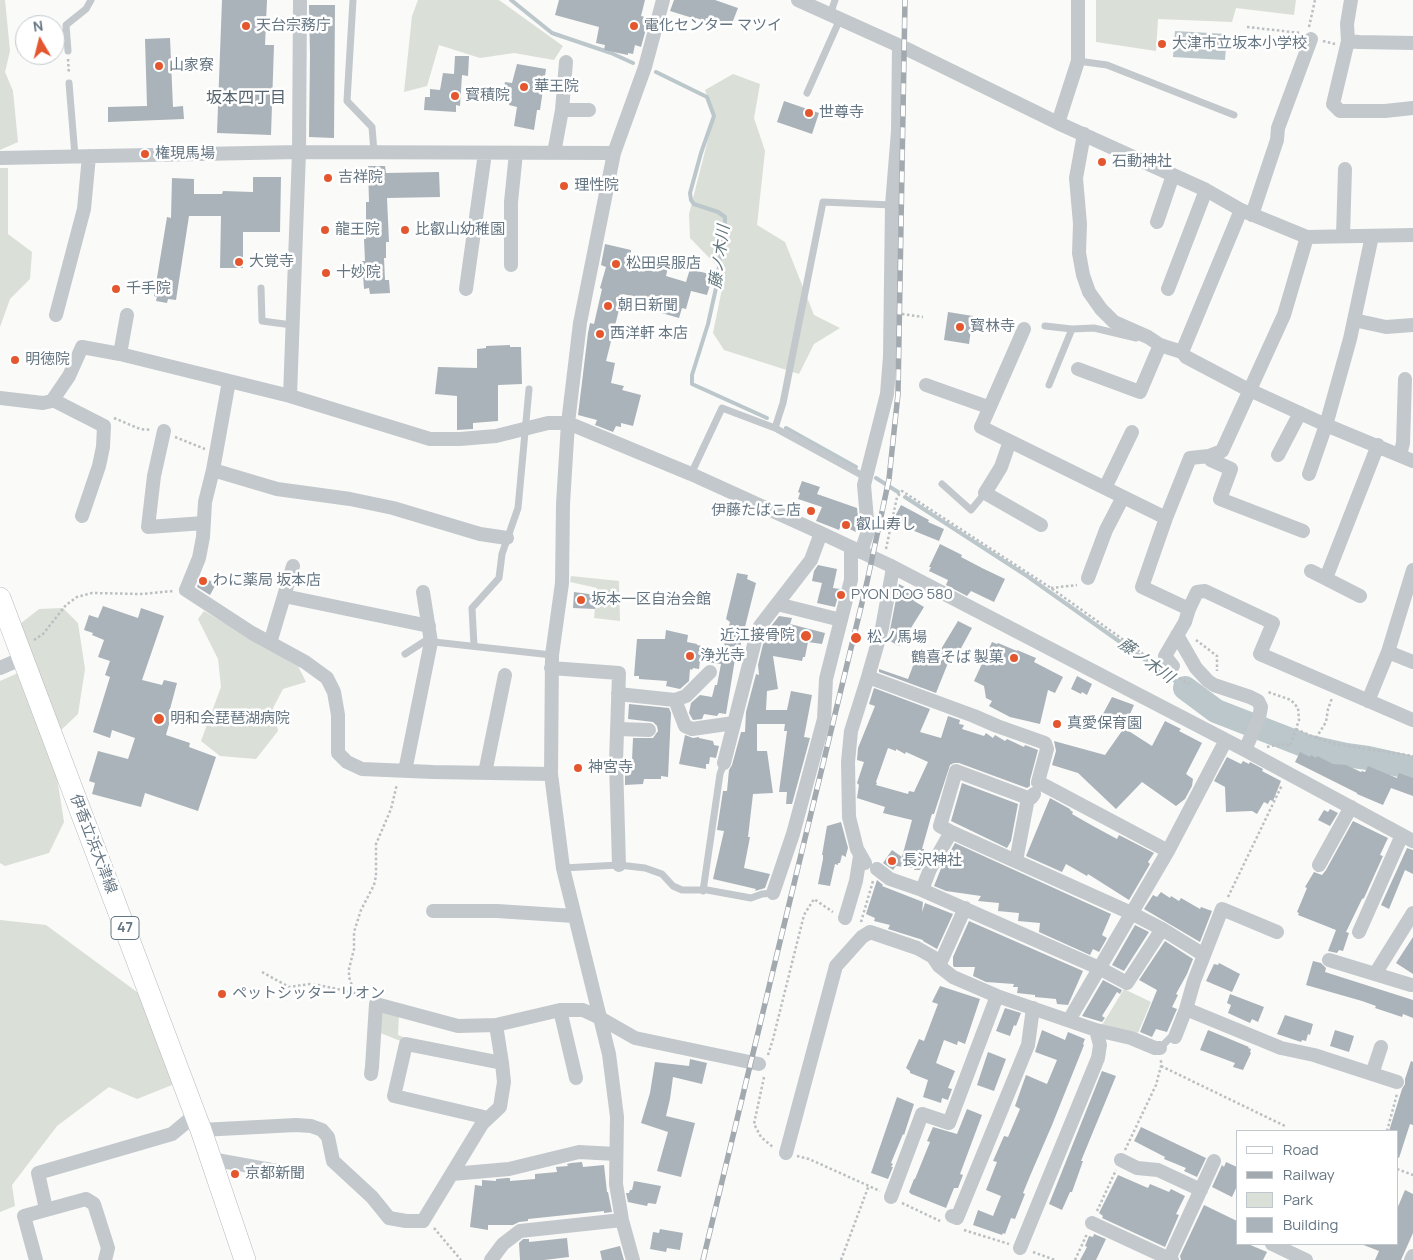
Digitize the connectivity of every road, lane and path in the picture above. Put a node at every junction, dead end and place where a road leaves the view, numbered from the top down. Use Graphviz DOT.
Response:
graph roads {
  1 [pos="91,0"];
  2 [pos="300,0"];
  3 [pos="353,0"];
  4 [pos="663,0"];
  5 [pos="798,0"];
  6 [pos="835,0"];
  7 [pos="1078,0"];
  8 [pos="1315,0"];
  9 [pos="1351,0"];
  10 [pos="835,17"];
  11 [pos="1310,36"];
  12 [pos="1348,41"];
  13 [pos="1413,43"];
  14 [pos="899,46"];
  15 [pos="68,51"];
  16 [pos="1078,61"];
  17 [pos="566,62"];
  18 [pos="69,83"];
  19 [pos="807,93"];
  20 [pos="1413,108"];
  21 [pos="562,110"];
  22 [pos="589,110"];
  23 [pos="1234,115"];
  24 [pos="1058,123"];
  25 [pos="1084,134"];
  26 [pos="298,152"];
  27 [pos="374,152"];
  28 [pos="485,153"];
  29 [pos="516,153"];
  30 [pos="554,153"];
  31 [pos="614,153"];
  32 [pos="82,156"];
  33 [pos="0,158"];
  34 [pos="1345,169"];
  35 [pos="1173,175"];
  36 [pos="1206,190"];
  37 [pos="892,205"];
  38 [pos="1246,212"];
  39 [pos="1157,222"];
  40 [pos="1413,235"];
  41 [pos="1343,236"];
  42 [pos="1372,236"];
  43 [pos="1307,237"];
  44 [pos="511,265"];
  45 [pos="261,288"];
  46 [pos="466,289"];
  47 [pos="1168,289"];
  48 [pos="911,314"];
  49 [pos="56,315"];
  50 [pos="127,315"];
  51 [pos="923,317"];
  52 [pos="1354,320"];
  53 [pos="292,325"];
  54 [pos="1413,325"];
  55 [pos="1045,326"];
  56 [pos="1024,329"];
  57 [pos="1072,329"];
  58 [pos="1158,343"];
  59 [pos="1182,352"];
  60 [pos="120,354"];
  61 [pos="1078,369"];
  62 [pos="1403,379"];
  63 [pos="229,381"];
  64 [pos="926,385"];
  65 [pos="1049,385"];
  66 [pos="1249,388"];
  67 [pos="529,389"];
  68 [pos="290,396"];
  69 [pos="0,398"];
  70 [pos="53,400"];
  71 [pos="988,407"];
  72 [pos="1300,413"];
  73 [pos="568,423"];
  74 [pos="1326,425"];
  75 [pos="526,428"];
  76 [pos="776,428"];
  77 [pos="164,431"];
  78 [pos="1132,432"];
  79 [pos="1010,441"];
  80 [pos="1378,445"];
  81 [pos="1278,455"];
  82 [pos="1400,455"];
  83 [pos="1209,456"];
  84 [pos="1413,461"];
  85 [pos="213,470"];
  86 [pos="691,474"];
  87 [pos="1308,474"];
  88 [pos="865,477"];
  89 [pos="942,484"];
  90 [pos="1105,488"];
  91 [pos="985,493"];
  92 [pos="1122,496"];
  93 [pos="82,516"];
  94 [pos="1166,518"];
  95 [pos="204,523"];
  96 [pos="1041,525"];
  97 [pos="1303,531"];
  98 [pos="822,533"];
  99 [pos="507,538"];
  100 [pos="856,549"];
  101 [pos="888,565"];
  102 [pos="293,566"];
  103 [pos="1413,570"];
  104 [pos="1311,571"];
  105 [pos="1088,578"];
  106 [pos="1326,578"];
  107 [pos="1051,588"];
  108 [pos="186,590"];
  109 [pos="423,592"];
  110 [pos="284,596"];
  111 [pos="1360,596"];
  112 [pos="1409,597"];
  113 [pos="0,598"];
  114 [pos="777,604"];
  115 [pos="1189,609"];
  116 [pos="841,620"];
  117 [pos="428,626"];
  118 [pos="1177,635"];
  119 [pos="431,642"];
  120 [pos="270,643"];
  121 [pos="474,646"];
  122 [pos="1388,652"];
  123 [pos="405,654"];
  124 [pos="9,660"];
  125 [pos="551,661"];
  126 [pos="1413,662"];
  127 [pos="1157,664"];
  128 [pos="1173,670"];
  129 [pos="710,672"];
  130 [pos="505,674"];
  131 [pos="868,677"];
  132 [pos="1194,686"];
  133 [pos="1336,687"];
  134 [pos="618,694"];
  135 [pos="675,700"];
  136 [pos="1368,701"];
  137 [pos="1413,720"];
  138 [pos="734,723"];
  139 [pos="617,729"];
  140 [pos="1296,729"];
  141 [pos="649,730"];
  142 [pos="1293,736"];
  143 [pos="1316,738"];
  144 [pos="1226,740"];
  145 [pos="1290,746"];
  146 [pos="1245,750"];
  147 [pos="1413,756"];
  148 [pos="724,764"];
  149 [pos="402,771"];
  150 [pos="485,773"];
  151 [pos="1288,773"];
  152 [pos="551,774"];
  153 [pos="1038,782"];
  154 [pos="1028,798"];
  155 [pos="1351,808"];
  156 [pos="951,832"];
  157 [pos="1407,838"];
  158 [pos="1168,851"];
  159 [pos="1016,861"];
  160 [pos="867,862"];
  161 [pos="618,865"];
  162 [pos="1320,865"];
  163 [pos="563,868"];
  164 [pos="922,890"];
  165 [pos="703,891"];
  166 [pos="772,893"];
  167 [pos="965,908"];
  168 [pos="1222,910"];
  169 [pos="433,911"];
  170 [pos="1131,913"];
  171 [pos="1413,913"];
  172 [pos="574,916"];
  173 [pos="845,918"];
  174 [pos="1162,929"];
  175 [pos="1277,932"];
  176 [pos="1359,932"];
  177 [pos="866,934"];
  178 [pos="1204,955"];
  179 [pos="1329,960"];
  180 [pos="939,966"];
  181 [pos="1099,968"];
  182 [pos="262,972"];
  183 [pos="1375,974"];
  184 [pos="1411,985"];
  185 [pos="355,994"];
  186 [pos="997,996"];
  187 [pos="376,1004"];
  188 [pos="1034,1008"];
  189 [pos="1186,1009"];
  190 [pos="560,1010"];
  191 [pos="600,1018"];
  192 [pos="1069,1020"];
  193 [pos="496,1024"];
  194 [pos="1096,1030"];
  195 [pos="1174,1038"];
  196 [pos="1380,1047"];
  197 [pos="1160,1048"];
  198 [pos="502,1062"];
  199 [pos="759,1064"];
  200 [pos="1161,1066"];
  201 [pos="371,1074"];
  202 [pos="1372,1074"];
  203 [pos="576,1078"];
  204 [pos="1397,1082"];
  205 [pos="488,1118"];
  206 [pos="198,1122"];
  207 [pos="1287,1127"];
  208 [pos="1387,1130"];
  209 [pos="786,1153"];
  210 [pos="616,1154"];
  211 [pos="211,1159"];
  212 [pos="1120,1160"];
  213 [pos="1214,1161"];
  214 [pos="1398,1169"];
  215 [pos="288,1173"];
  216 [pos="452,1174"];
  217 [pos="1413,1175"];
  218 [pos="869,1185"];
  219 [pos="1201,1190"];
  220 [pos="891,1197"];
  221 [pos="46,1209"];
  222 [pos="428,1213"];
  223 [pos="622,1220"];
  224 [pos="954,1220"];
  225 [pos="1092,1222"];
  226 [pos="1274,1245"];
  227 [pos="1020,1248"];
  228 [pos="1413,1256"];
  229 [pos="1171,1259"];
  230 [pos="36,1260"];
  231 [pos="105,1260"];
  232 [pos="245,1260"];
  233 [pos="461,1260"];
  234 [pos="491,1260"];
  235 [pos="633,1260"];
  236 [pos="841,1260"];
  237 [pos="1055,1260"];
  238 [pos="1306,1260"];
  239 [pos="1411,1260"];
  1 -- 15 [label="lane"];
  2 -- 26 [label="street"];
  3 -- 27 [label="lane"];
  4 -- 31 [label="street"];
  5 -- 10 [label="street"];
  6 -- 10 [label="lane"];
  7 -- 16 [label="street"];
  8 -- 11 [label="path"];
  9 -- 12 [label="street"];
  10 -- 14 [label="street"];
  10 -- 19 [label="lane"];
  11 -- 38 [label="street"];
  12 -- 13 [label="street"];
  12 -- 20 [label="street"];
  14 -- 24 [label="street"];
  14 -- 37 [label="street"];
  15 -- 18 [label="path"];
  16 -- 23 [label="lane"];
  16 -- 24 [label="street"];
  17 -- 21 [label="street"];
  18 -- 32 [label="lane"];
  21 -- 22 [label="street"];
  21 -- 30 [label="street"];
  24 -- 25 [label="street"];
  25 -- 35 [label="street"];
  25 -- 58 [label="street"];
  26 -- 27 [label="street"];
  26 -- 32 [label="street"];
  26 -- 53 [label="street"];
  27 -- 28 [label="street"];
  28 -- 29 [label="street"];
  28 -- 46 [label="street"];
  29 -- 30 [label="street"];
  29 -- 44 [label="street"];
  30 -- 31 [label="street"];
  31 -- 73 [label="street"];
  32 -- 33 [label="street"];
  32 -- 49 [label="street"];
  34 -- 41 [label="street"];
  35 -- 36 [label="street"];
  35 -- 39 [label="street"];
  36 -- 38 [label="street"];
  36 -- 47 [label="street"];
  37 -- 76 [label="lane"];
  37 -- 88 [label="street"];
  38 -- 43 [label="street"];
  38 -- 59 [label="street"];
  40 -- 42 [label="street"];
  41 -- 42 [label="street"];
  41 -- 43 [label="street"];
  42 -- 52 [label="street"];
  43 -- 66 [label="street"];
  45 -- 53 [label="lane"];
  48 -- 51 [label="path"];
  50 -- 60 [label="street"];
  52 -- 54 [label="street"];
  52 -- 74 [label="street"];
  53 -- 68 [label="street"];
  55 -- 57 [label="lane"];
  56 -- 71 [label="street"];
  57 -- 58 [label="lane"];
  57 -- 65 [label="lane"];
  58 -- 59 [label="street"];
  58 -- 61 [label="street"];
  59 -- 66 [label="street"];
  60 -- 63 [label="street"];
  60 -- 70 [label="street"];
  62 -- 82 [label="street"];
  63 -- 68 [label="street"];
  63 -- 85 [label="street"];
  64 -- 71 [label="street"];
  66 -- 72 [label="street"];
  66 -- 83 [label="street"];
  67 -- 75 [label="lane"];
  68 -- 75 [label="street"];
  69 -- 70 [label="street"];
  70 -- 93 [label="street"];
  71 -- 79 [label="street"];
  72 -- 74 [label="street"];
  72 -- 81 [label="street"];
  73 -- 75 [label="street"];
  73 -- 86 [label="street"];
  73 -- 125 [label="street"];
  74 -- 80 [label="street"];
  74 -- 87 [label="street"];
  75 -- 99 [label="lane"];
  76 -- 86 [label="lane"];
  76 -- 88 [label="lane"];
  77 -- 95 [label="street"];
  78 -- 90 [label="street"];
  79 -- 90 [label="street"];
  79 -- 91 [label="street"];
  80 -- 82 [label="street"];
  80 -- 106 [label="street"];
  82 -- 84 [label="street"];
  83 -- 94 [label="street"];
  83 -- 97 [label="street"];
  85 -- 95 [label="street"];
  85 -- 99 [label="street"];
  86 -- 98 [label="street"];
  88 -- 100 [label="street"];
  89 -- 91 [label="lane"];
  90 -- 92 [label="street"];
  91 -- 96 [label="street"];
  92 -- 94 [label="street"];
  92 -- 105 [label="street"];
  94 -- 115 [label="street"];
  95 -- 108 [label="street"];
  98 -- 100 [label="street"];
  98 -- 114 [label="street"];
  99 -- 121 [label="lane"];
  100 -- 101 [label="street"];
  100 -- 116 [label="street"];
  101 -- 107 [label="path"];
  101 -- 131 [label="street"];
  101 -- 144 [label="street"];
  102 -- 110 [label="street"];
  103 -- 112 [label="street"];
  104 -- 106 [label="street"];
  105 -- 107 [label="path"];
  106 -- 111 [label="street"];
  107 -- 127 [label="path"];
  108 -- 120 [label="street"];
  108 -- 124 [label="path"];
  109 -- 117 [label="street"];
  110 -- 117 [label="street"];
  110 -- 120 [label="street"];
  112 -- 122 [label="street"];
  113 -- 124 [label="main road, 伊香立浜大津線 / 47"];
  114 -- 116 [label="street"];
  114 -- 138 [label="street"];
  115 -- 118 [label="street"];
  115 -- 133 [label="street"];
  116 -- 166 [label="street"];
  117 -- 119 [label="street"];
  118 -- 128 [label="street"];
  118 -- 146 [label="street"];
  119 -- 121 [label="lane"];
  119 -- 123 [label="lane"];
  119 -- 149 [label="street"];
  120 -- 149 [label="street"];
  121 -- 125 [label="lane"];
  122 -- 126 [label="street"];
  122 -- 136 [label="street"];
  124 -- 206 [label="main road, 伊香立浜大津線 / 47"];
  125 -- 134 [label="street"];
  125 -- 152 [label="street"];
  128 -- 132 [label="path"];
  129 -- 135 [label="street"];
  130 -- 150 [label="street"];
  131 -- 153 [label="street"];
  131 -- 160 [label="street"];
  133 -- 136 [label="street"];
  133 -- 143 [label="path"];
  134 -- 135 [label="street"];
  134 -- 139 [label="street"];
  135 -- 138 [label="street"];
  136 -- 137 [label="street"];
  138 -- 148 [label="street"];
  139 -- 141 [label="street"];
  139 -- 161 [label="street"];
  140 -- 143 [label="path"];
  142 -- 145 [label="path"];
  143 -- 147 [label="path"];
  144 -- 146 [label="street"];
  144 -- 158 [label="street"];
  146 -- 151 [label="street"];
  148 -- 165 [label="lane"];
  149 -- 150 [label="street"];
  149 -- 185 [label="path"];
  150 -- 152 [label="street"];
  151 -- 155 [label="street"];
  151 -- 168 [label="path"];
  152 -- 163 [label="street"];
  153 -- 154 [label="street"];
  153 -- 158 [label="street"];
  154 -- 156 [label="street"];
  154 -- 159 [label="street"];
  155 -- 157 [label="street"];
  155 -- 162 [label="street"];
  156 -- 159 [label="street"];
  156 -- 164 [label="street"];
  157 -- 176 [label="street"];
  158 -- 170 [label="street"];
  159 -- 170 [label="street"];
  160 -- 164 [label="street"];
  160 -- 173 [label="street"];
  160 -- 177 [label="path"];
  161 -- 163 [label="lane"];
  161 -- 165 [label="lane"];
  163 -- 172 [label="street"];
  164 -- 167 [label="street"];
  165 -- 166 [label="lane"];
  167 -- 180 [label="street"];
  167 -- 181 [label="street"];
  168 -- 175 [label="street"];
  168 -- 178 [label="street"];
  169 -- 172 [label="street"];
  170 -- 174 [label="street"];
  170 -- 181 [label="street"];
  171 -- 183 [label="street"];
  172 -- 191 [label="street"];
  173 -- 199 [label="path"];
  174 -- 178 [label="street"];
  174 -- 181 [label="street"];
  177 -- 180 [label="street"];
  177 -- 209 [label="street"];
  178 -- 189 [label="street"];
  179 -- 183 [label="street"];
  180 -- 186 [label="street"];
  181 -- 192 [label="street"];
  182 -- 185 [label="path"];
  183 -- 184 [label="street"];
  185 -- 187 [label="path"];
  186 -- 188 [label="street"];
  186 -- 220 [label="street"];
  187 -- 193 [label="street"];
  187 -- 201 [label="street"];
  188 -- 192 [label="street"];
  188 -- 224 [label="street"];
  189 -- 195 [label="street"];
  189 -- 202 [label="street"];
  190 -- 191 [label="street"];
  190 -- 193 [label="street"];
  190 -- 203 [label="street"];
  191 -- 199 [label="street"];
  191 -- 210 [label="street"];
  192 -- 194 [label="street"];
  193 -- 198 [label="street"];
  194 -- 197 [label="street"];
  194 -- 227 [label="street"];
  195 -- 197 [label="lane"];
  196 -- 202 [label="street"];
  198 -- 205 [label="street"];
  198 -- 205 [label="street"];
  199 -- 209 [label="path"];
  200 -- 207 [label="path"];
  202 -- 204 [label="street"];
  204 -- 208 [label="path"];
  205 -- 216 [label="street"];
  206 -- 211 [label="main road, 伊香立浜大津線 / 47"];
  206 -- 221 [label="street"];
  206 -- 222 [label="street"];
  209 -- 218 [label="path"];
  210 -- 216 [label="street"];
  210 -- 223 [label="street"];
  211 -- 215 [label="street"];
  211 -- 232 [label="main road, 伊香立浜大津線 / 47"];
  212 -- 219 [label="street"];
  213 -- 219 [label="street"];
  214 -- 217 [label="path"];
  216 -- 222 [label="street"];
  218 -- 220 [label="path"];
  218 -- 236 [label="path"];
  219 -- 229 [label="street"];
  220 -- 224 [label="path"];
  221 -- 230 [label="street"];
  221 -- 231 [label="street"];
  222 -- 233 [label="path"];
  223 -- 234 [label="street"];
  223 -- 235 [label="street"];
  224 -- 227 [label="path"];
  225 -- 229 [label="street"];
  226 -- 238 [label="street"];
  227 -- 237 [label="path"];
  228 -- 239 [label="street"];
}
